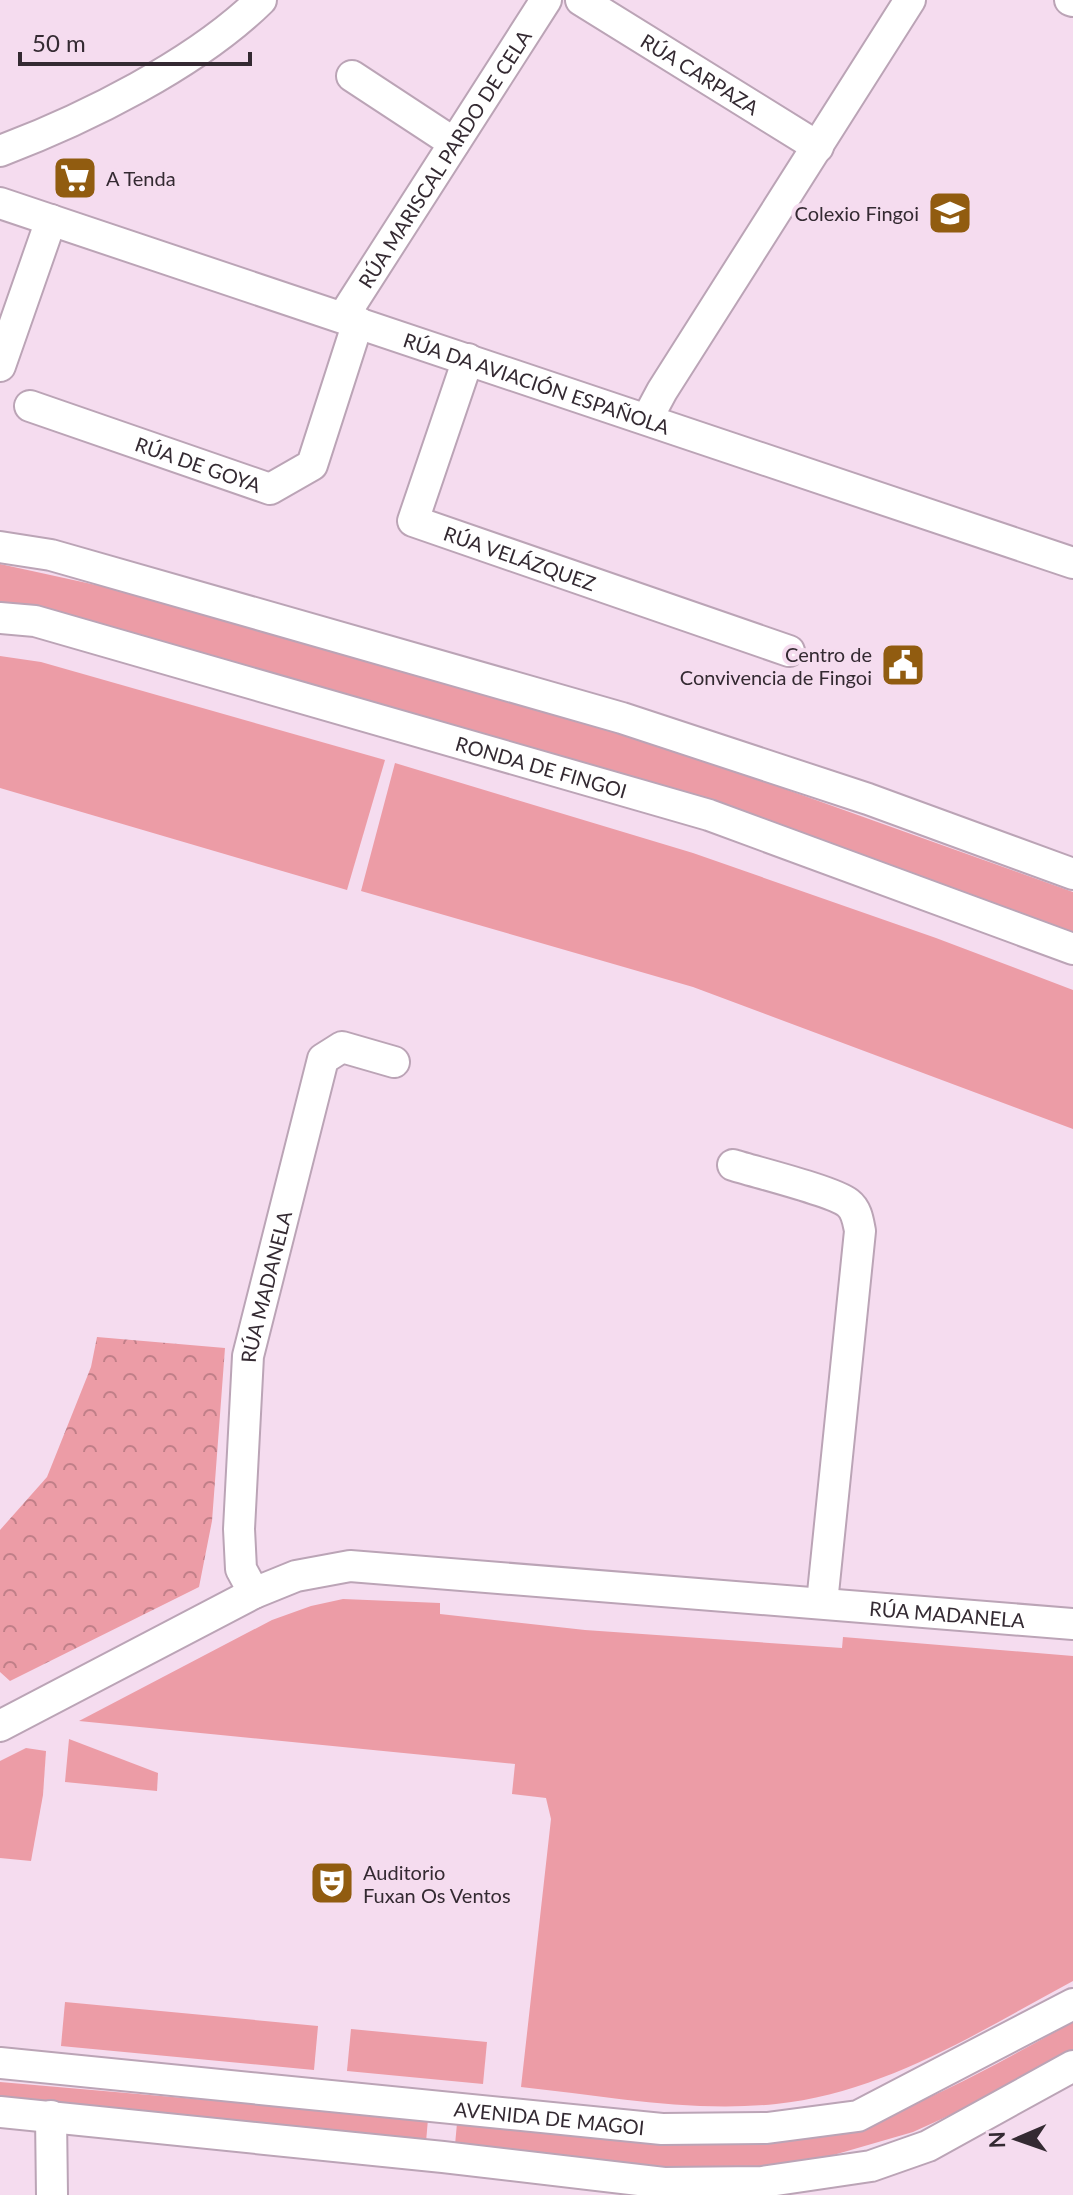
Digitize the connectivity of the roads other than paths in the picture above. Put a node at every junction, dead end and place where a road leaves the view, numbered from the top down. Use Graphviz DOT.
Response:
graph roads {
  1 [pos="261,0"];
  2 [pos="546,0"];
  3 [pos="581,0"];
  4 [pos="910,0"];
  5 [pos="352,76"];
  6 [pos="454,143"];
  7 [pos="818,147"];
  8 [pos="0,151"];
  9 [pos="0,203"];
  10 [pos="51,220"];
  11 [pos="350,320"];
  12 [pos="468,359"];
  13 [pos="0,366"];
  14 [pos="30,406"];
  15 [pos="647,419"];
  16 [pos="0,547"];
  17 [pos="1073,563"];
  18 [pos="0,618"];
  19 [pos="789,651"];
  20 [pos="1073,874"];
  21 [pos="1073,949"];
  22 [pos="394,1062"];
  23 [pos="733,1165"];
  24 [pos="254,1593"];
  25 [pos="822,1603"];
  26 [pos="1073,1624"];
  27 [pos="0,1726"];
  28 [pos="1073,2004"];
  29 [pos="0,2063"];
  30 [pos="1073,2066"];
  31 [pos="0,2112"];
  32 [pos="51,2116"];
  33 [pos="52,2195"];
  1 -- 8 [label="street"];
  2 -- 6 [label="street, RÚA MARISCAL PARDO DE CELA"];
  3 -- 7 [label="street, RÚA CARPAZA"];
  4 -- 7 [label="street"];
  5 -- 6 [label="street"];
  6 -- 11 [label="street, RÚA MARISCAL PARDO DE CELA"];
  7 -- 15 [label="street"];
  9 -- 10 [label="street, RÚA DA AVIACIÓN ESPAÑOLA"];
  10 -- 11 [label="street, RÚA DA AVIACIÓN ESPAÑOLA"];
  10 -- 13 [label="street"];
  11 -- 12 [label="street, RÚA DA AVIACIÓN ESPAÑOLA"];
  11 -- 14 [label="street, RÚA DE GOYA"];
  12 -- 15 [label="street, RÚA DA AVIACIÓN ESPAÑOLA"];
  12 -- 19 [label="street, RÚA VELÁZQUEZ"];
  15 -- 17 [label="street, RÚA DA AVIACIÓN ESPAÑOLA"];
  16 -- 20 [label="street"];
  18 -- 21 [label="street, RONDA DE FINGOI"];
  22 -- 24 [label="street, RÚA MADANELA"];
  23 -- 25 [label="street"];
  24 -- 25 [label="street, RÚA MADANELA"];
  24 -- 27 [label="street, RÚA MADANELA"];
  25 -- 26 [label="street, RÚA MADANELA"];
  28 -- 29 [label="street, AVENIDA DE MAGOI"];
  30 -- 32 [label="street"];
  31 -- 32 [label="street"];
  32 -- 33 [label="street"];
}
